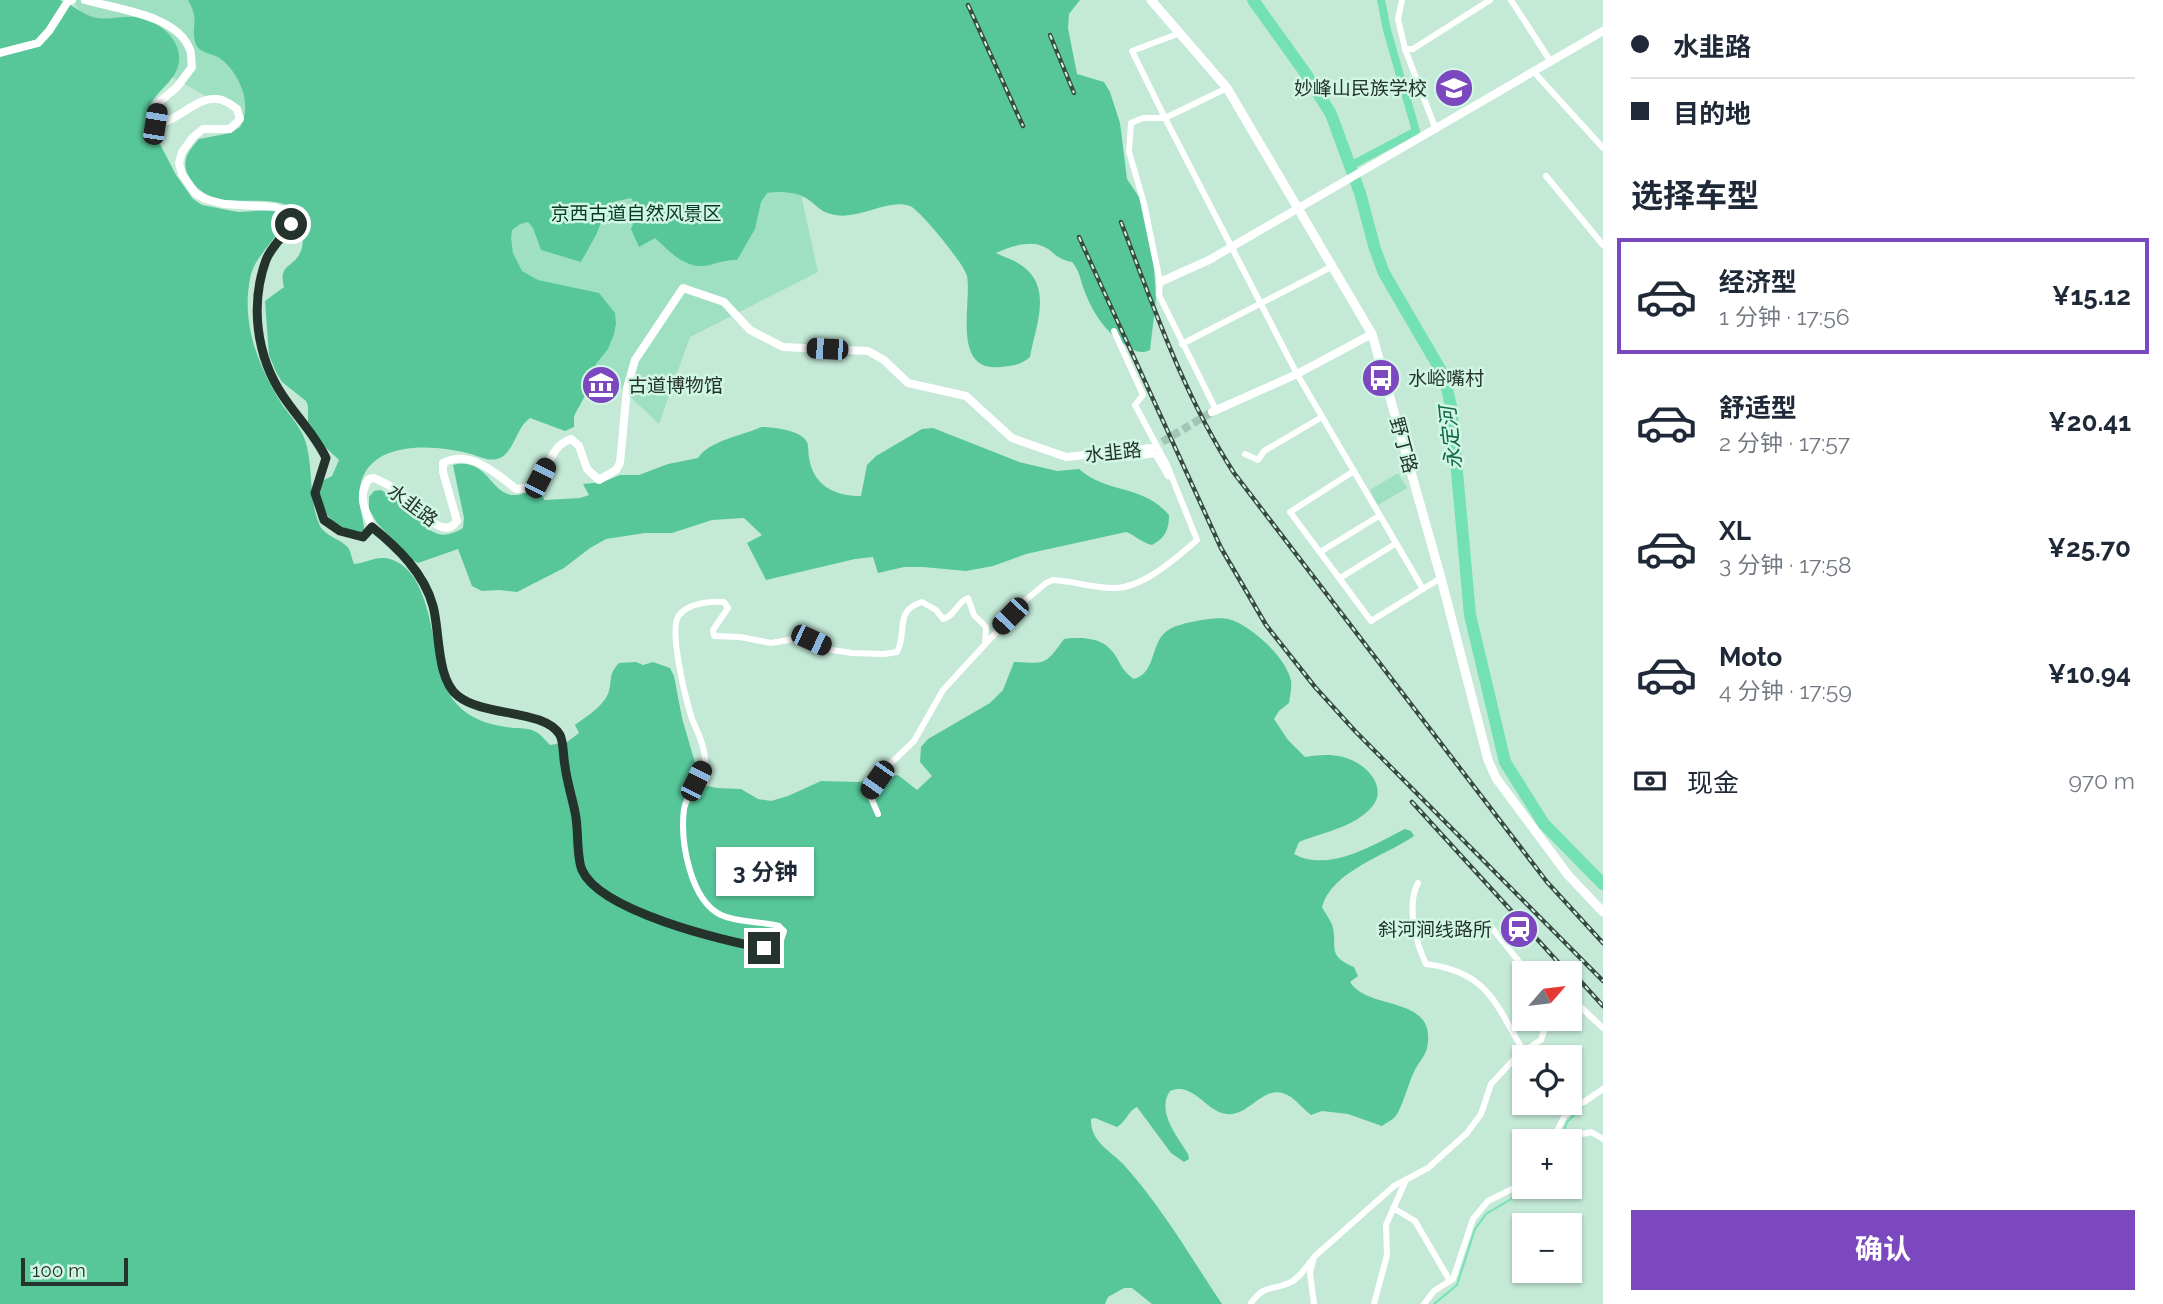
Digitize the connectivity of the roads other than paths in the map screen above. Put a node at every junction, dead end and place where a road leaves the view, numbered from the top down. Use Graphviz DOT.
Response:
graph roads {
  1 [pos="72,0"];
  2 [pos="85,0"];
  3 [pos="1151,0"];
  4 [pos="1402,0"];
  5 [pos="1490,0"];
  6 [pos="1511,0"];
  7 [pos="1603,31"];
  8 [pos="1181,32"];
  9 [pos="1405,49"];
  10 [pos="0,53"];
  11 [pos="1551,62"];
  12 [pos="1534,72"];
  13 [pos="1227,88"];
  14 [pos="1165,118"];
  15 [pos="1436,130"];
  16 [pos="1603,148"];
  17 [pos="1546,176"];
  18 [pos="1300,205"];
  19 [pos="1603,245"];
  20 [pos="1232,247"];
  21 [pos="1333,266"];
  22 [pos="1160,282"];
  23 [pos="1262,304"];
  24 [pos="1114,331"];
  25 [pos="1372,334"];
  26 [pos="1182,344"];
  27 [pos="1297,374"];
  28 [pos="1214,411"];
  29 [pos="1322,416"];
  30 [pos="1152,448"];
  31 [pos="1114,452"];
  32 [pos="1245,454"];
  33 [pos="1353,471"];
  34 [pos="1174,483"];
  35 [pos="1379,516"];
  36 [pos="372,527"];
  37 [pos="1395,544"];
  38 [pos="1320,552"];
  39 [pos="1340,578"];
  40 [pos="1441,578"];
  41 [pos="1423,589"];
  42 [pos="985,644"];
  43 [pos="878,814"];
  44 [pos="1418,883"];
  45 [pos="1603,912"];
  46 [pos="1488,923"];
  47 [pos="1518,961"];
  48 [pos="1582,1008"];
  49 [pos="1603,1028"];
  50 [pos="1544,1031"];
  51 [pos="1520,1045"];
  52 [pos="1534,1045"];
  53 [pos="1512,1061"];
  54 [pos="1603,1089"];
  55 [pos="1560,1129"];
  56 [pos="1582,1133"];
  57 [pos="1603,1139"];
  58 [pos="1406,1180"];
  59 [pos="1512,1189"];
  60 [pos="1393,1208"];
  61 [pos="1314,1257"];
  62 [pos="1450,1281"];
  63 [pos="1251,1303"];
  64 [pos="1314,1304"];
  65 [pos="1374,1304"];
  66 [pos="1424,1304"];
  1 -- 10 [label="street"];
  2 -- 36 [label="street"];
  3 -- 8 [label="main road, 野丁路"];
  4 -- 9 [label="street"];
  5 -- 9 [label="street"];
  6 -- 11 [label="street"];
  7 -- 11 [label="street"];
  8 -- 13 [label="main road, 野丁路"];
  8 -- 14 [label="street"];
  9 -- 15 [label="street"];
  11 -- 12 [label="street"];
  12 -- 15 [label="street"];
  12 -- 16 [label="street"];
  13 -- 14 [label="street"];
  13 -- 18 [label="main road, 野丁路"];
  14 -- 20 [label="street"];
  14 -- 22 [label="street"];
  15 -- 18 [label="street"];
  17 -- 19 [label="street"];
  18 -- 20 [label="street"];
  18 -- 21 [label="main road, 野丁路"];
  20 -- 22 [label="street"];
  20 -- 23 [label="street"];
  21 -- 23 [label="street"];
  21 -- 25 [label="main road, 野丁路"];
  22 -- 26 [label="street"];
  23 -- 26 [label="street"];
  23 -- 27 [label="street"];
  24 -- 34 [label="street"];
  25 -- 27 [label="street"];
  25 -- 40 [label="main road, 野丁路"];
  26 -- 28 [label="street"];
  27 -- 28 [label="street"];
  27 -- 29 [label="street"];
  29 -- 32 [label="street"];
  29 -- 33 [label="street"];
  30 -- 31 [label="street, 水韭路"];
  31 -- 34 [label="street"];
  31 -- 36 [label="street, 水韭路"];
  33 -- 35 [label="street"];
  33 -- 38 [label="street"];
  34 -- 42 [label="street"];
  35 -- 37 [label="street"];
  35 -- 38 [label="street"];
  36 -- 42 [label="street"];
  37 -- 39 [label="street"];
  37 -- 41 [label="street"];
  38 -- 39 [label="street"];
  39 -- 41 [label="street"];
  40 -- 41 [label="street"];
  40 -- 45 [label="main road, 野丁路"];
  42 -- 43 [label="street"];
  44 -- 51 [label="street"];
  46 -- 47 [label="street"];
  48 -- 49 [label="street"];
  50 -- 52 [label="street"];
  53 -- 58 [label="street"];
  54 -- 55 [label="street"];
  56 -- 57 [label="street"];
  58 -- 60 [label="street"];
  58 -- 61 [label="street"];
  59 -- 62 [label="street"];
  60 -- 62 [label="street"];
  60 -- 65 [label="street"];
  61 -- 63 [label="street"];
  61 -- 64 [label="street"];
  62 -- 66 [label="street"];
}
